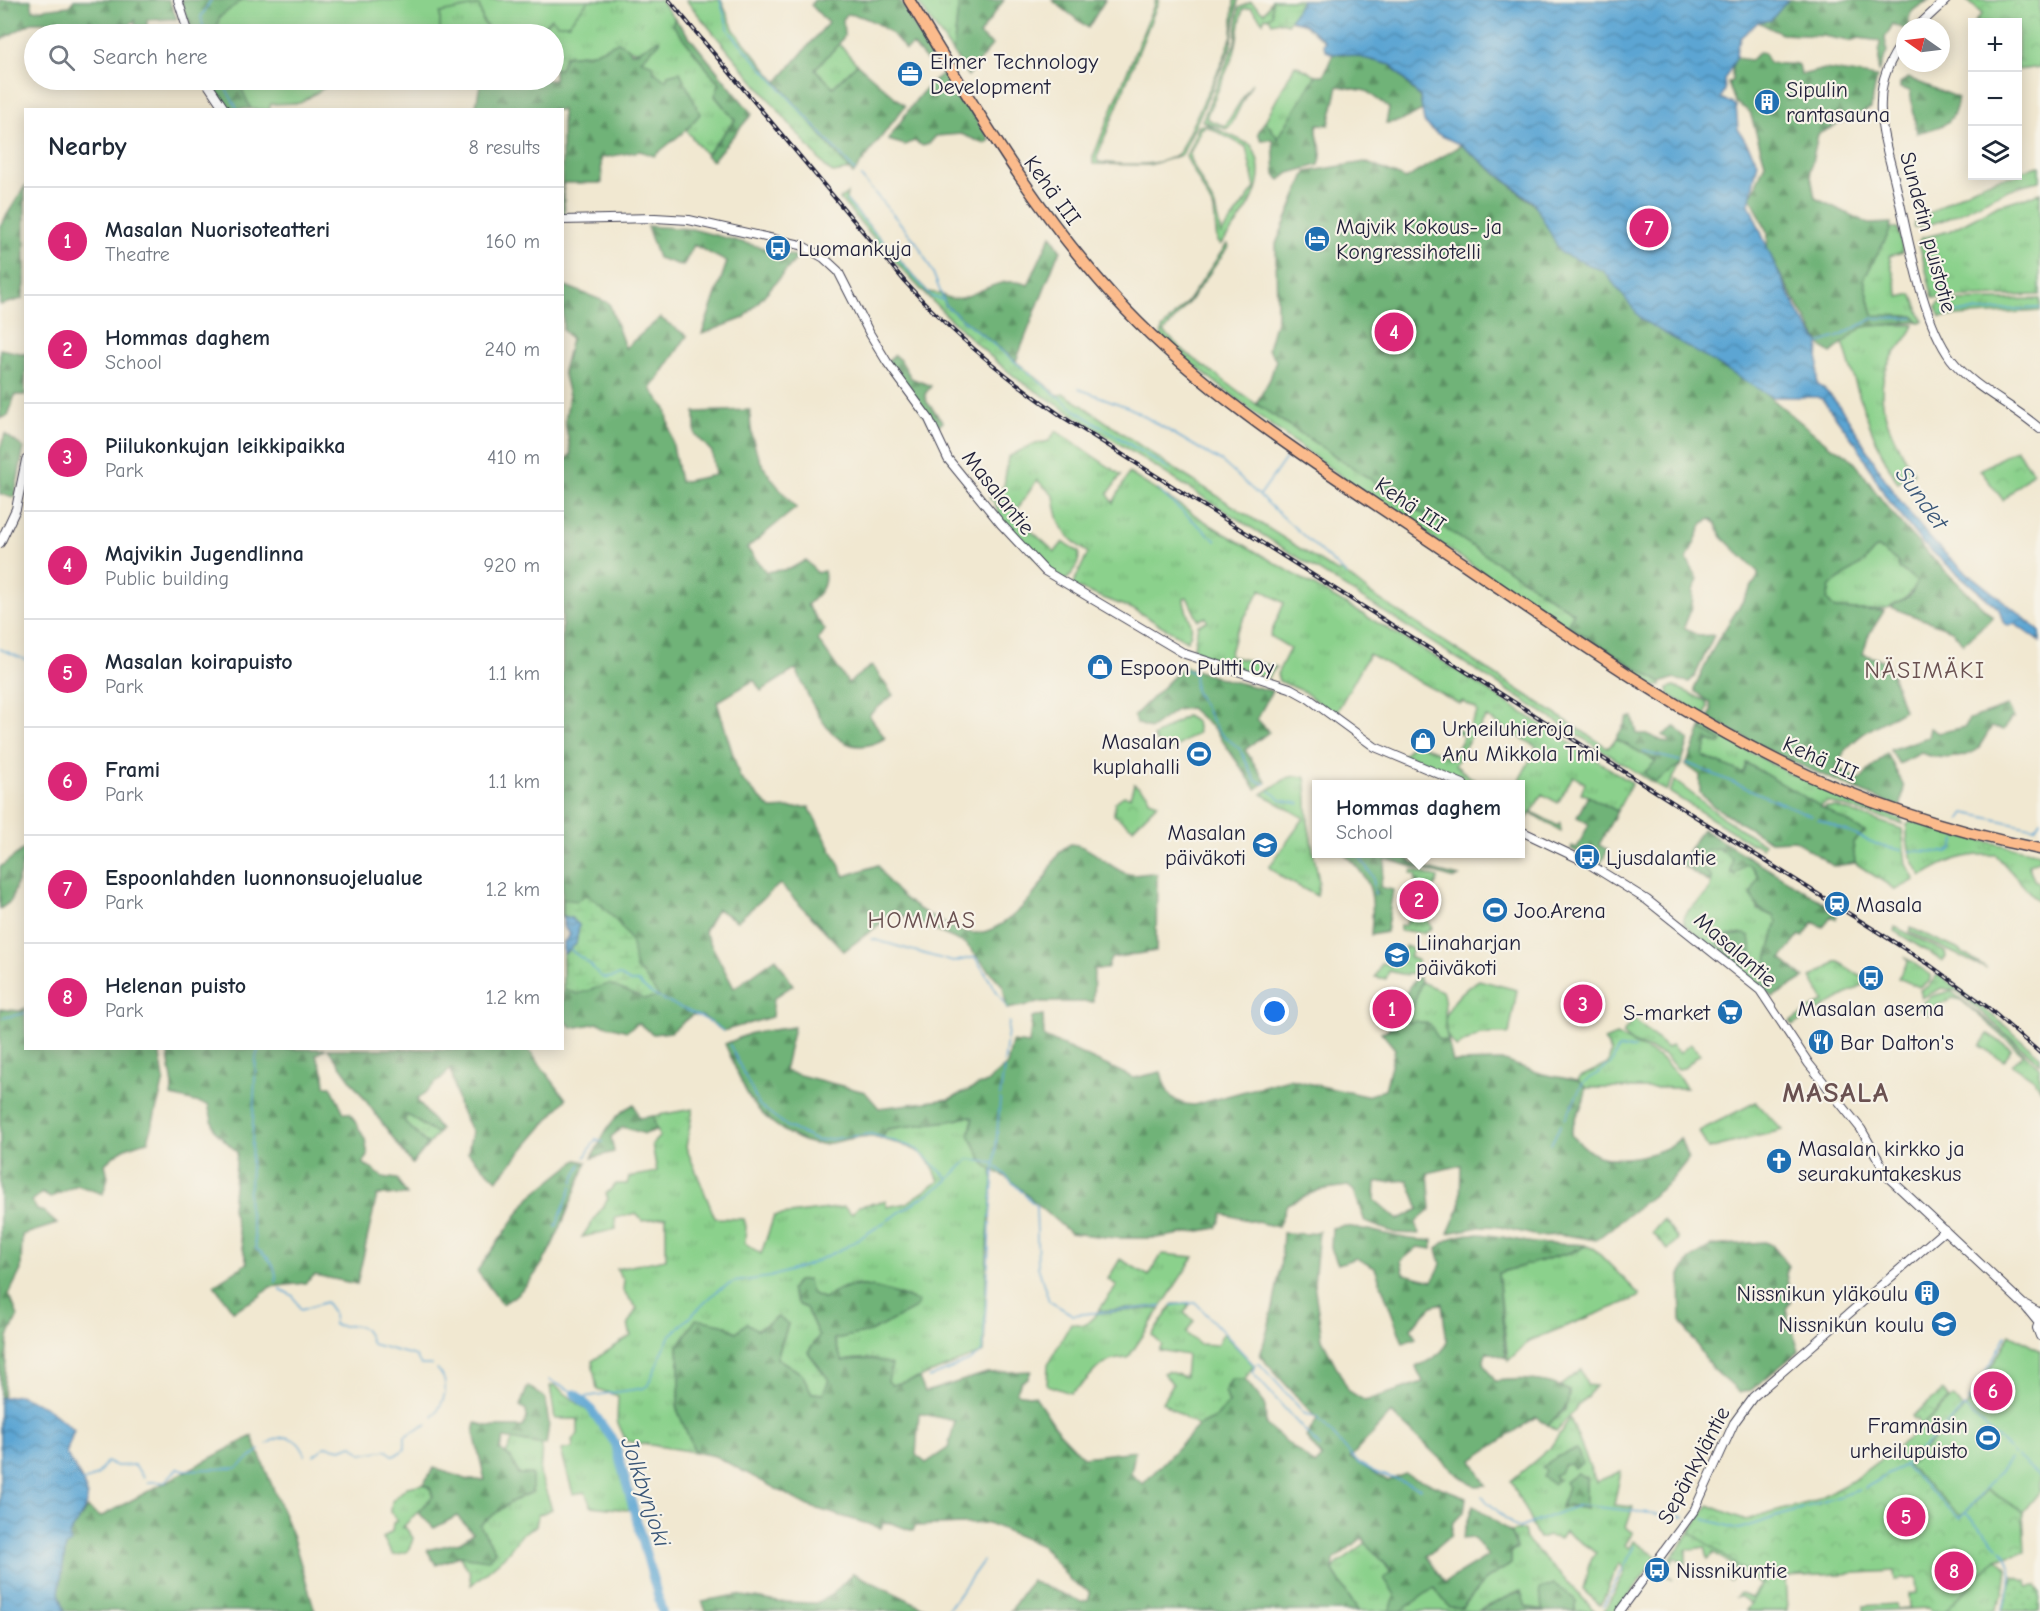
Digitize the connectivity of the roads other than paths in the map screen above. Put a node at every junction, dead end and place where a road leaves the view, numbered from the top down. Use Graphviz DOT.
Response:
graph roads {
  1 [pos="178,0"];
  2 [pos="909,0"];
  3 [pos="1946,0"];
  4 [pos="1927,18"];
  5 [pos="186,24"];
  6 [pos="1896,51"];
  7 [pos="212,90"];
  8 [pos="224,108"];
  9 [pos="564,220"];
  10 [pos="2040,429"];
  11 [pos="24,470"];
  12 [pos="0,543"];
  13 [pos="1453,780"];
  14 [pos="1525,833"];
  15 [pos="2040,849"];
  16 [pos="1945,1230"];
  17 [pos="2025,1305"];
  18 [pos="2040,1313"];
  19 [pos="2039,1321"];
  20 [pos="2040,1336"];
  21 [pos="1620,1611"];
  1 -- 5 [label="street"];
  2 -- 15 [label="highway, Kehä III"];
  3 -- 4 [label="street"];
  6 -- 10 [label="street, Sundetin puistotie"];
  7 -- 8 [label="street"];
  9 -- 13 [label="street, Masalantie"];
  11 -- 12 [label="street"];
  14 -- 16 [label="street, Masalantie"];
  16 -- 17 [label="street, Masalantie"];
  16 -- 21 [label="street, Sepänkyläntie"];
  17 -- 18 [label="street, Masalantie"];
  17 -- 19 [label="street, Masalantie"];
  19 -- 20 [label="street"];
}
